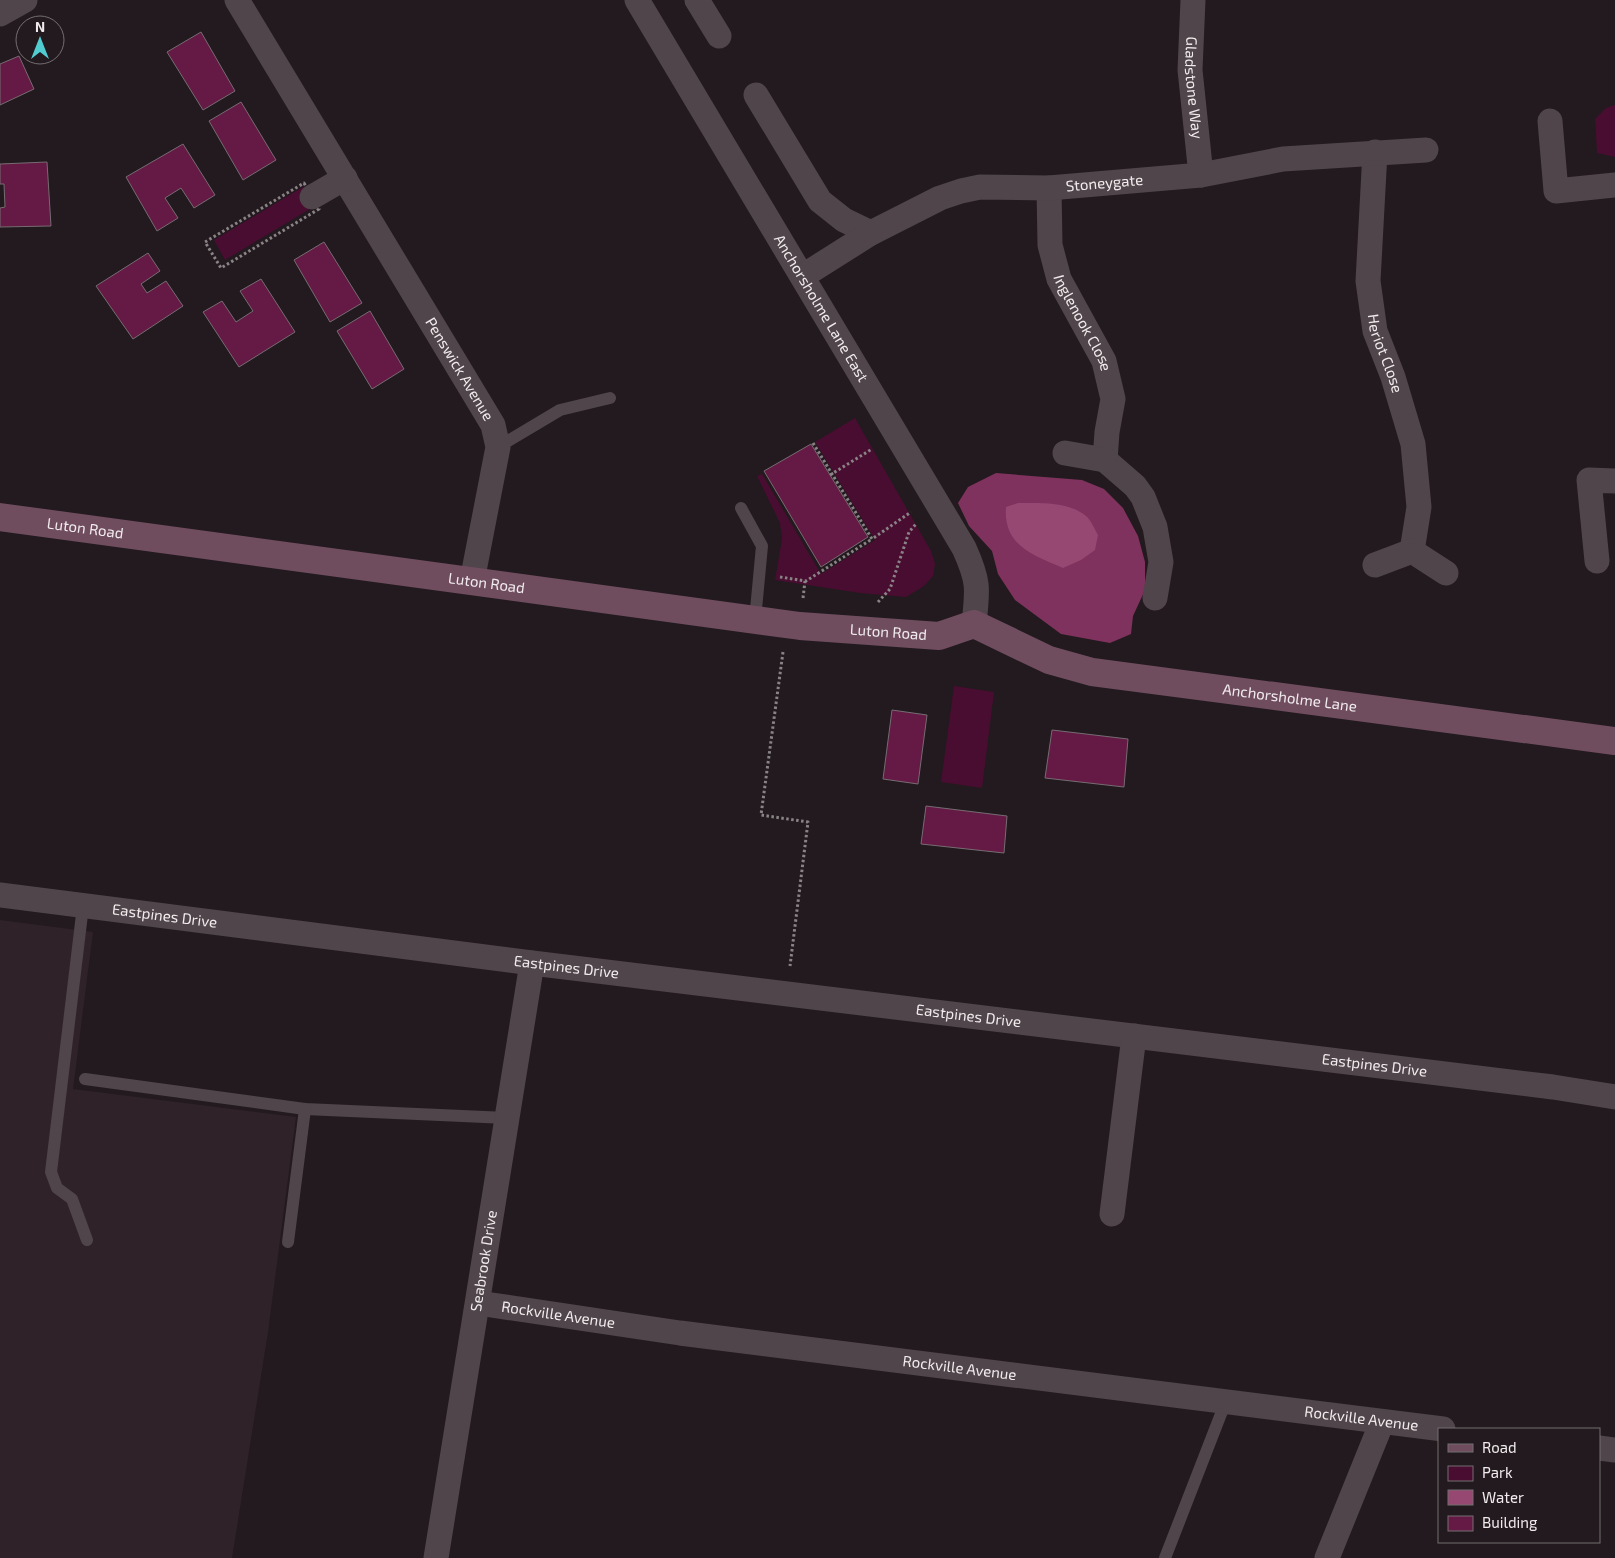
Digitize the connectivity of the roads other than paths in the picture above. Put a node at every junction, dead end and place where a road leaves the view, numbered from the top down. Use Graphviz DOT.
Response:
graph roads {
  1 [pos="25,0"];
  2 [pos="237,0"];
  3 [pos="637,0"];
  4 [pos="697,0"];
  5 [pos="1193,0"];
  6 [pos="0,14"];
  7 [pos="719,36"];
  8 [pos="756,95"];
  9 [pos="1550,121"];
  10 [pos="1426,150"];
  11 [pos="1375,152"];
  12 [pos="1201,175"];
  13 [pos="345,178"];
  14 [pos="1615,185"];
  15 [pos="1049,188"];
  16 [pos="312,197"];
  17 [pos="871,234"];
  18 [pos="803,276"];
  19 [pos="610,398"];
  20 [pos="498,447"];
  21 [pos="1065,453"];
  22 [pos="1106,460"];
  23 [pos="1615,481"];
  24 [pos="741,508"];
  25 [pos="0,517"];
  26 [pos="1412,551"];
  27 [pos="1597,561"];
  28 [pos="1375,565"];
  29 [pos="1446,573"];
  30 [pos="472,582"];
  31 [pos="1155,598"];
  32 [pos="755,620"];
  33 [pos="974,624"];
  34 [pos="1615,741"];
  35 [pos="0,895"];
  36 [pos="83,906"];
  37 [pos="532,963"];
  38 [pos="1134,1036"];
  39 [pos="85,1079"];
  40 [pos="1615,1097"];
  41 [pos="305,1109"];
  42 [pos="507,1118"];
  43 [pos="1112,1214"];
  44 [pos="87,1240"];
  45 [pos="288,1242"];
  46 [pos="478,1303"];
  47 [pos="1226,1401"];
  48 [pos="1382,1422"];
  49 [pos="1438,1428"];
  50 [pos="1600,1448"];
  51 [pos="1615,1450"];
  52 [pos="436,1558"];
  53 [pos="1165,1558"];
  54 [pos="1327,1558"];
  1 -- 6 [label="street"];
  2 -- 13 [label="street, Penswick Avenue"];
  3 -- 18 [label="street, Anchorsholme Lane East"];
  4 -- 7 [label="street"];
  5 -- 12 [label="street, Gladstone Way"];
  8 -- 17 [label="street"];
  9 -- 14 [label="street"];
  10 -- 11 [label="street, Stoneygate"];
  11 -- 12 [label="street, Stoneygate"];
  11 -- 26 [label="street, Heriot Close"];
  12 -- 15 [label="street, Stoneygate"];
  13 -- 16 [label="street"];
  13 -- 20 [label="street, Penswick Avenue"];
  15 -- 17 [label="street, Stoneygate"];
  15 -- 22 [label="street, Inglenook Close"];
  17 -- 18 [label="street, Stoneygate"];
  18 -- 33 [label="street, Anchorsholme Lane East"];
  19 -- 20 [label="lane"];
  20 -- 30 [label="street, Penswick Avenue"];
  21 -- 22 [label="street"];
  22 -- 31 [label="street"];
  23 -- 27 [label="street"];
  24 -- 32 [label="lane"];
  25 -- 30 [label="street, Luton Road"];
  26 -- 28 [label="street"];
  26 -- 29 [label="street"];
  30 -- 32 [label="street, Luton Road"];
  32 -- 33 [label="street, Luton Road"];
  33 -- 34 [label="street, Anchorsholme Lane"];
  35 -- 36 [label="street, Eastpines Drive"];
  36 -- 37 [label="street, Eastpines Drive"];
  36 -- 44 [label="lane"];
  37 -- 38 [label="street, Eastpines Drive"];
  37 -- 42 [label="street, Seabrook Drive"];
  38 -- 40 [label="street, Eastpines Drive"];
  38 -- 43 [label="street"];
  39 -- 41 [label="lane"];
  41 -- 42 [label="lane"];
  41 -- 45 [label="lane"];
  42 -- 46 [label="street, Seabrook Drive"];
  46 -- 47 [label="street, Rockville Avenue"];
  46 -- 52 [label="street, Seabrook Drive"];
  47 -- 48 [label="street, Rockville Avenue"];
  47 -- 53 [label="lane"];
  48 -- 49 [label="street, Rockville Avenue"];
  48 -- 54 [label="street"];
  50 -- 51 [label="street"];
}
